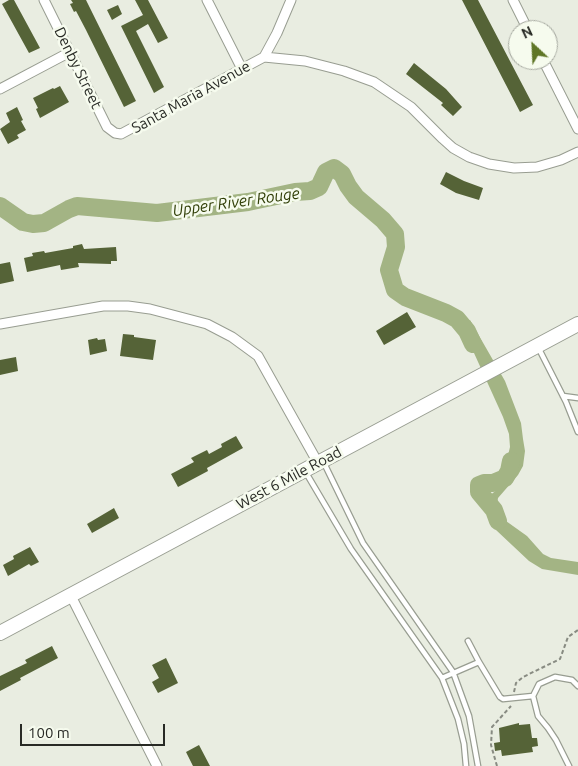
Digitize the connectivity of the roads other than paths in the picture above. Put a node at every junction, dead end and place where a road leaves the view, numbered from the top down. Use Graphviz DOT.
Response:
graph roads {
  1 [pos="44,0"];
  2 [pos="207,0"];
  3 [pos="291,0"];
  4 [pos="513,0"];
  5 [pos="523,20"];
  6 [pos="70,52"];
  7 [pos="264,57"];
  8 [pos="242,69"];
  9 [pos="548,70"];
  10 [pos="0,89"];
  11 [pos="578,129"];
  12 [pos="115,133"];
  13 [pos="578,152"];
  14 [pos="0,324"];
  15 [pos="578,324"];
  16 [pos="537,346"];
  17 [pos="563,396"];
  18 [pos="578,398"];
  19 [pos="578,432"];
  20 [pos="320,462"];
  21 [pos="305,470"];
  22 [pos="363,543"];
  23 [pos="351,549"];
  24 [pos="70,594"];
  25 [pos="0,633"];
  26 [pos="468,641"];
  27 [pos="479,662"];
  28 [pos="453,672"];
  29 [pos="442,678"];
  30 [pos="578,686"];
  31 [pos="533,696"];
  32 [pos="157,766"];
  33 [pos="466,766"];
  34 [pos="478,766"];
  35 [pos="569,766"];
  1 -- 6 [label="street, Denby Street"];
  2 -- 8 [label="street"];
  3 -- 7 [label="street, Santa Maria Avenue"];
  4 -- 5 [label="street"];
  6 -- 10 [label="street"];
  6 -- 12 [label="street, Denby Street"];
  7 -- 8 [label="street, Santa Maria Avenue"];
  7 -- 13 [label="street"];
  8 -- 12 [label="street, Santa Maria Avenue"];
  9 -- 11 [label="street"];
  14 -- 20 [label="street"];
  15 -- 16 [label="main road, West 6 Mile Road"];
  16 -- 17 [label="lane"];
  16 -- 20 [label="main road, West 6 Mile Road"];
  17 -- 18 [label="lane"];
  17 -- 19 [label="lane"];
  20 -- 21 [label="main road, West 6 Mile Road"];
  20 -- 22 [label="lane"];
  21 -- 23 [label="lane"];
  21 -- 24 [label="main road, West 6 Mile Road"];
  22 -- 23 [label="lane"];
  22 -- 28 [label="lane"];
  23 -- 29 [label="lane"];
  24 -- 25 [label="main road, West 6 Mile Road"];
  24 -- 32 [label="street"];
  26 -- 27 [label="lane"];
  27 -- 28 [label="lane"];
  27 -- 31 [label="lane"];
  28 -- 29 [label="lane"];
  28 -- 34 [label="lane"];
  29 -- 33 [label="lane"];
  30 -- 31 [label="lane"];
  31 -- 35 [label="lane"];
}
